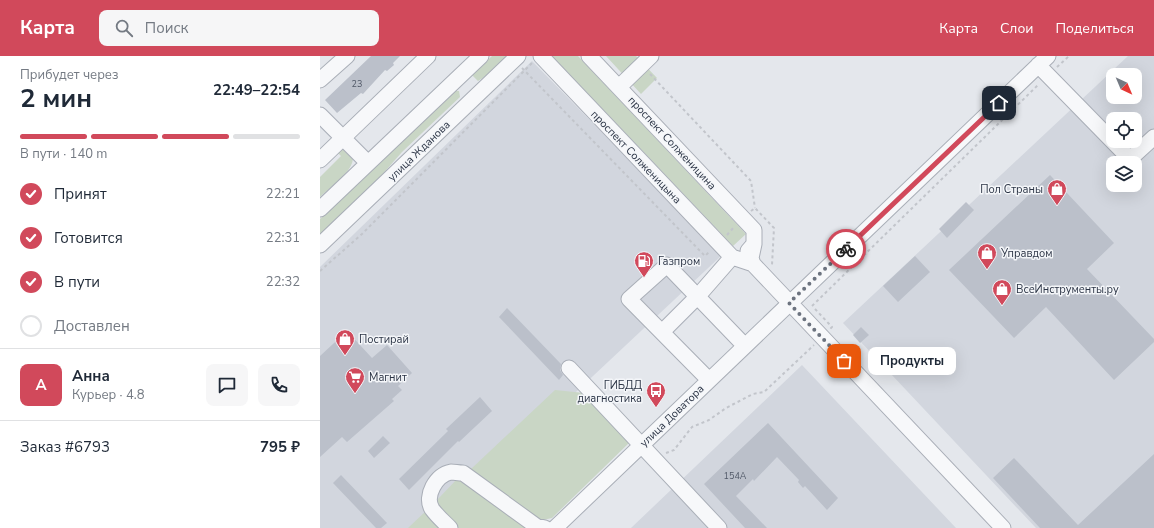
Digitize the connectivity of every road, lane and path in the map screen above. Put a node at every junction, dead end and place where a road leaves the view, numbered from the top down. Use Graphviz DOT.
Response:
graph roads {
  1 [pos="347,56"];
  2 [pos="428,56"];
  3 [pos="481,56"];
  4 [pos="518,56"];
  5 [pos="589,56"];
  6 [pos="651,56"];
  7 [pos="1070,56"];
  8 [pos="538,58"];
  9 [pos="1045,66"];
  10 [pos="649,73"];
  11 [pos="320,80"];
  12 [pos="457,80"];
  13 [pos="619,87"];
  14 [pos="474,98"];
  15 [pos="320,115"];
  16 [pos="1154,137"];
  17 [pos="342,138"];
  18 [pos="320,160"];
  19 [pos="368,163"];
  20 [pos="755,208"];
  21 [pos="320,209"];
  22 [pos="754,237"];
  23 [pos="320,245"];
  24 [pos="732,257"];
  25 [pos="753,264"];
  26 [pos="320,271"];
  27 [pos="698,296"];
  28 [pos="789,303"];
  29 [pos="662,332"];
  30 [pos="822,338"];
  31 [pos="745,346"];
  32 [pos="569,368"];
  33 [pos="709,380"];
  34 [pos="640,446"];
  35 [pos="651,457"];
  36 [pos="995,526"];
  37 [pos="450,528"];
  38 [pos="545,528"];
  39 [pos="555,528"];
  40 [pos="719,528"];
  1 -- 11 [label="street"];
  2 -- 17 [label="street"];
  3 -- 12 [label="street"];
  4 -- 14 [label="street, улица Жданова"];
  5 -- 13 [label="street, проспект Солженицина"];
  6 -- 13 [label="street"];
  7 -- 9 [label="path"];
  8 -- 24 [label="street, проспект Солженицына"];
  8 -- 26 [label="path"];
  9 -- 16 [label="street"];
  9 -- 28 [label="street, улица Доватора"];
  9 -- 30 [label="path"];
  10 -- 20 [label="path"];
  12 -- 14 [label="street"];
  12 -- 19 [label="street"];
  13 -- 22 [label="street, проспект Солженицина"];
  14 -- 23 [label="street, улица Жданова"];
  15 -- 17 [label="street"];
  17 -- 18 [label="street"];
  17 -- 19 [label="street"];
  19 -- 21 [label="street"];
  22 -- 24 [label="street"];
  22 -- 25 [label="street"];
  24 -- 25 [label="street, проспект Солженицына"];
  24 -- 27 [label="street"];
  25 -- 28 [label="street, проспект Солженицына"];
  27 -- 29 [label="street"];
  27 -- 29 [label="street"];
  27 -- 31 [label="street"];
  28 -- 30 [label="street"];
  28 -- 31 [label="street, улица Доватора"];
  29 -- 33 [label="street"];
  30 -- 35 [label="path"];
  30 -- 36 [label="street"];
  31 -- 33 [label="street, улица Доватора"];
  32 -- 34 [label="street"];
  33 -- 34 [label="street, улица Доватора"];
  34 -- 35 [label="street"];
  34 -- 39 [label="street, улица Доватора"];
  35 -- 40 [label="street"];
  37 -- 38 [label="street"];
}
